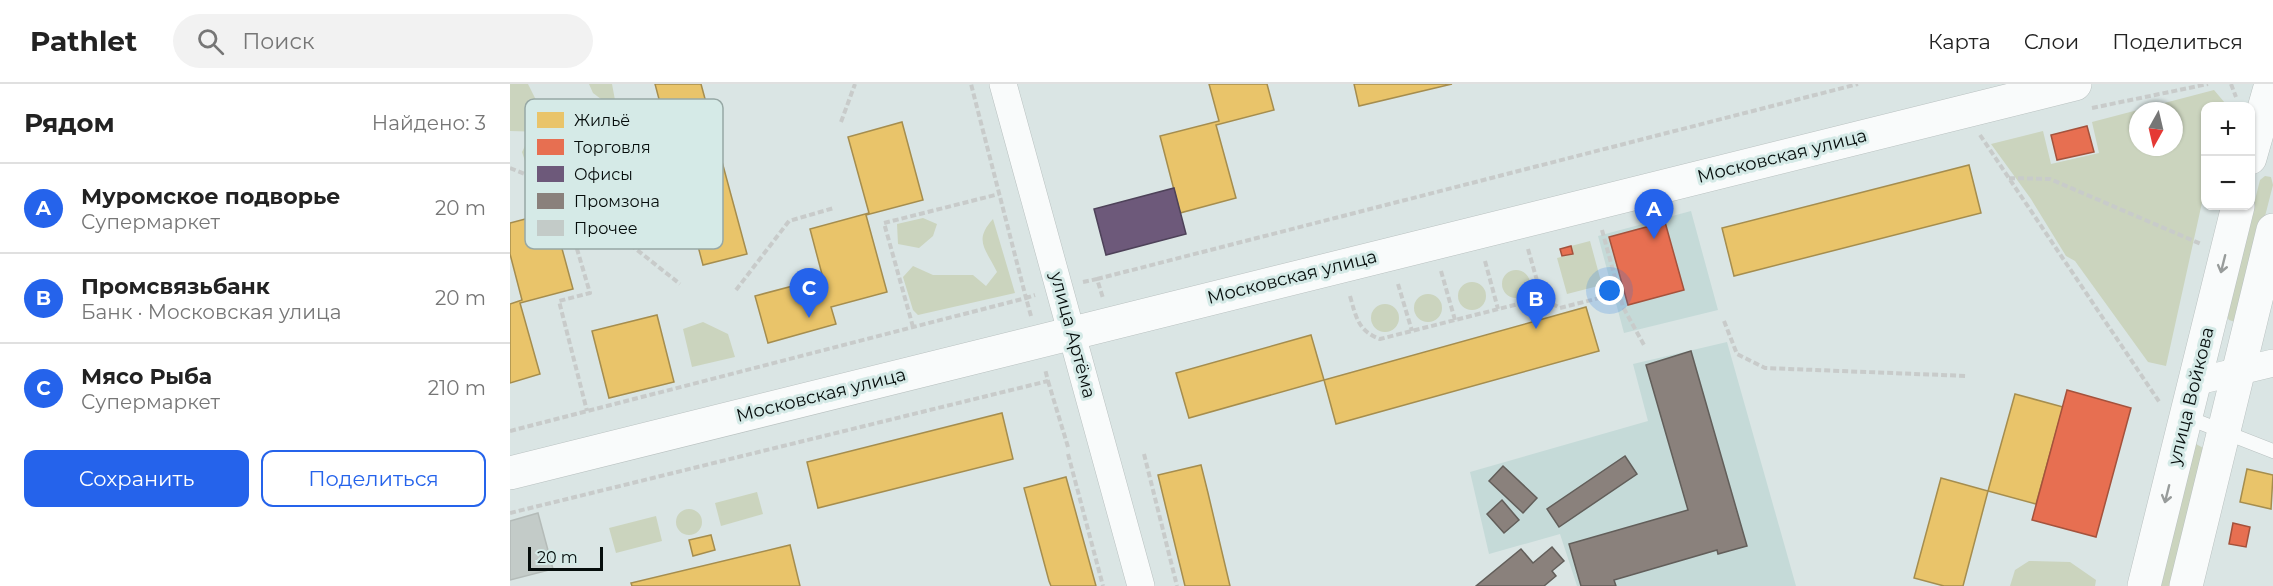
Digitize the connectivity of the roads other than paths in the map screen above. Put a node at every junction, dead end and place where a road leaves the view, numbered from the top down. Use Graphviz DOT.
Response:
graph roads {
  1 [pos="1004,84"];
  2 [pos="2075,84"];
  3 [pos="2271,84"];
  4 [pos="2251,156"];
  5 [pos="2237,210"];
  6 [pos="2273,230"];
  7 [pos="1072,332"];
  8 [pos="2273,363"];
  9 [pos="2238,372"];
  10 [pos="2194,382"];
  11 [pos="2174,412"];
  12 [pos="2224,432"];
  13 [pos="2273,451"];
  14 [pos="510,473"];
  15 [pos="1141,586"];
  16 [pos="2144,586"];
  17 [pos="2186,586"];
  1 -- 7 [label="street, улица Артёма"];
  2 -- 7 [label="street, Московская улица"];
  3 -- 4 [label="street"];
  5 -- 10 [label="street, улица Войкова, one-way"];
  6 -- 9 [label="street"];
  7 -- 14 [label="street, Московская улица"];
  7 -- 15 [label="street, улица Артёма"];
  8 -- 9 [label="street"];
  9 -- 10 [label="street"];
  9 -- 12 [label="street"];
  10 -- 11 [label="street, улица Войкова"];
  11 -- 12 [label="lane"];
  11 -- 16 [label="street, улица Войкова, one-way"];
  12 -- 13 [label="lane"];
  12 -- 17 [label="street"];
}
